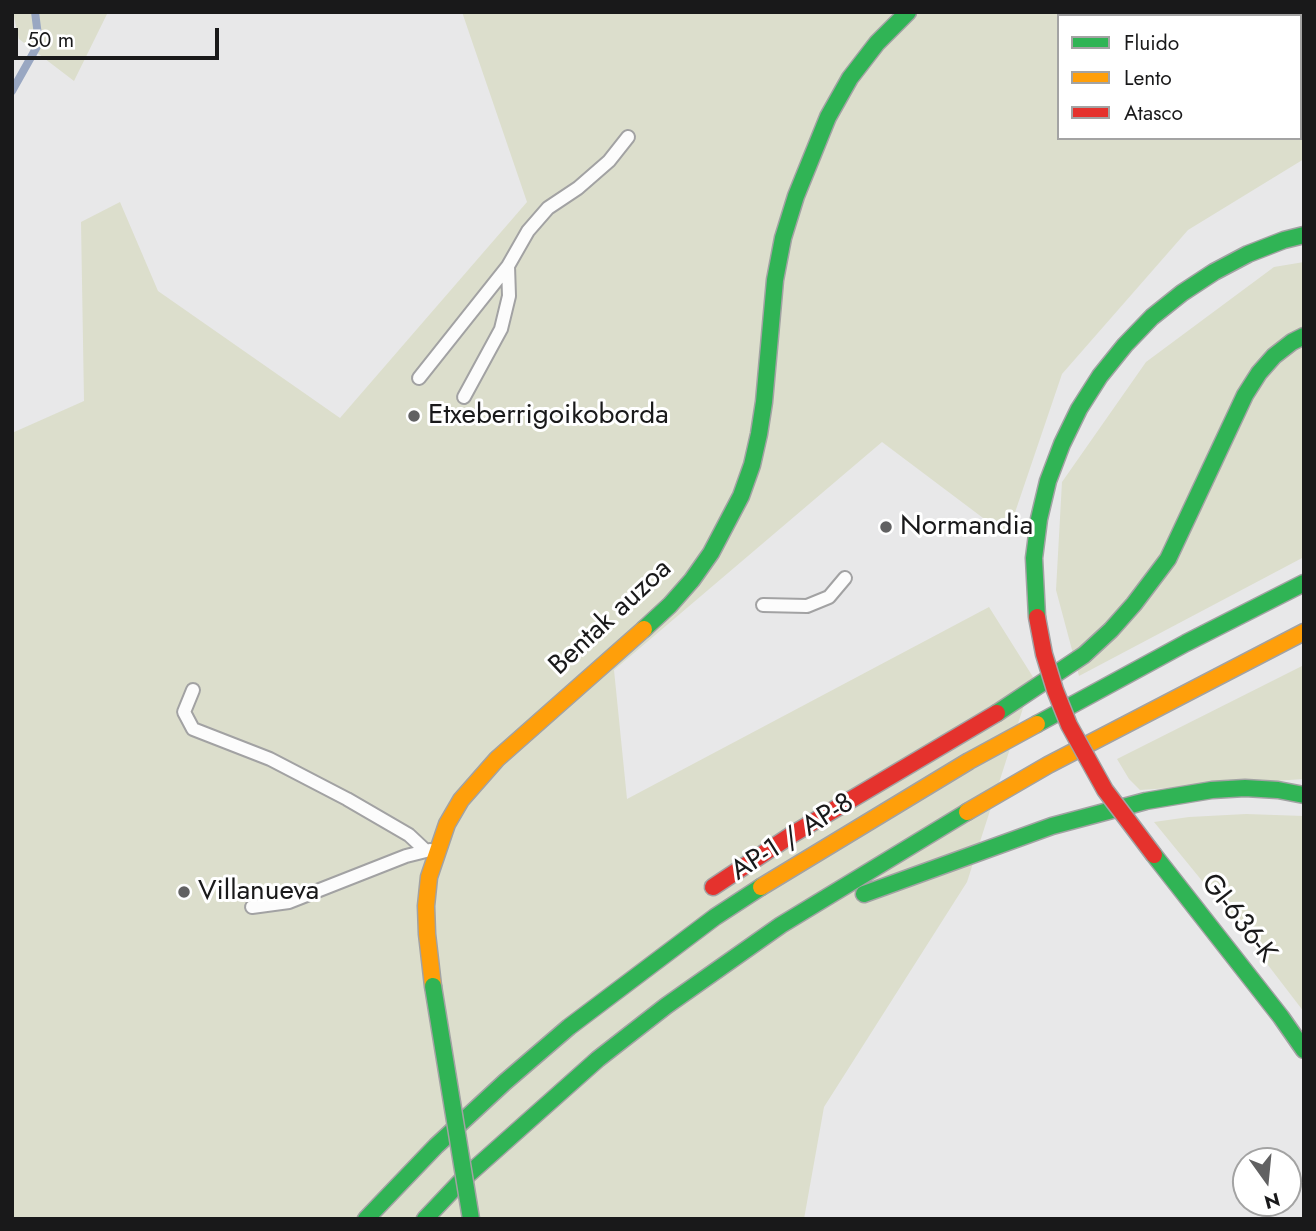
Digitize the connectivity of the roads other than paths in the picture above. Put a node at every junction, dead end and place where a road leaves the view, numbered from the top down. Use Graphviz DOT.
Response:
graph roads {
  1 [pos="908,12"];
  2 [pos="628,137"];
  3 [pos="1304,235"];
  4 [pos="508,266"];
  5 [pos="1304,336"];
  6 [pos="419,378"];
  7 [pos="464,397"];
  8 [pos="845,579"];
  9 [pos="1304,583"];
  10 [pos="763,605"];
  11 [pos="1304,632"];
  12 [pos="192,690"];
  13 [pos="1304,795"];
  14 [pos="431,850"];
  15 [pos="696,899"];
  16 [pos="252,907"];
  17 [pos="781,925"];
  18 [pos="566,1011"];
  19 [pos="1304,1050"];
  20 [pos="505,1082"];
  21 [pos="366,1219"];
  22 [pos="425,1219"];
  23 [pos="471,1219"];
  1 -- 14 [label="main road, Bentak auzoa"];
  2 -- 4 [label="lane"];
  3 -- 19 [label="main road, GI-636-K, bridge"];
  4 -- 6 [label="lane"];
  4 -- 7 [label="lane"];
  5 -- 15 [label="main road"];
  8 -- 10 [label="lane"];
  9 -- 20 [label="main road, AP-1 / AP-8"];
  11 -- 17 [label="main road"];
  12 -- 14 [label="lane"];
  13 -- 17 [label="main road"];
  14 -- 16 [label="lane"];
  14 -- 23 [label="main road, Bentak auzoa, bridge"];
  17 -- 22 [label="main road"];
  18 -- 20 [label="main road"];
  20 -- 21 [label="main road, AP-1 / AP-8"];
}
